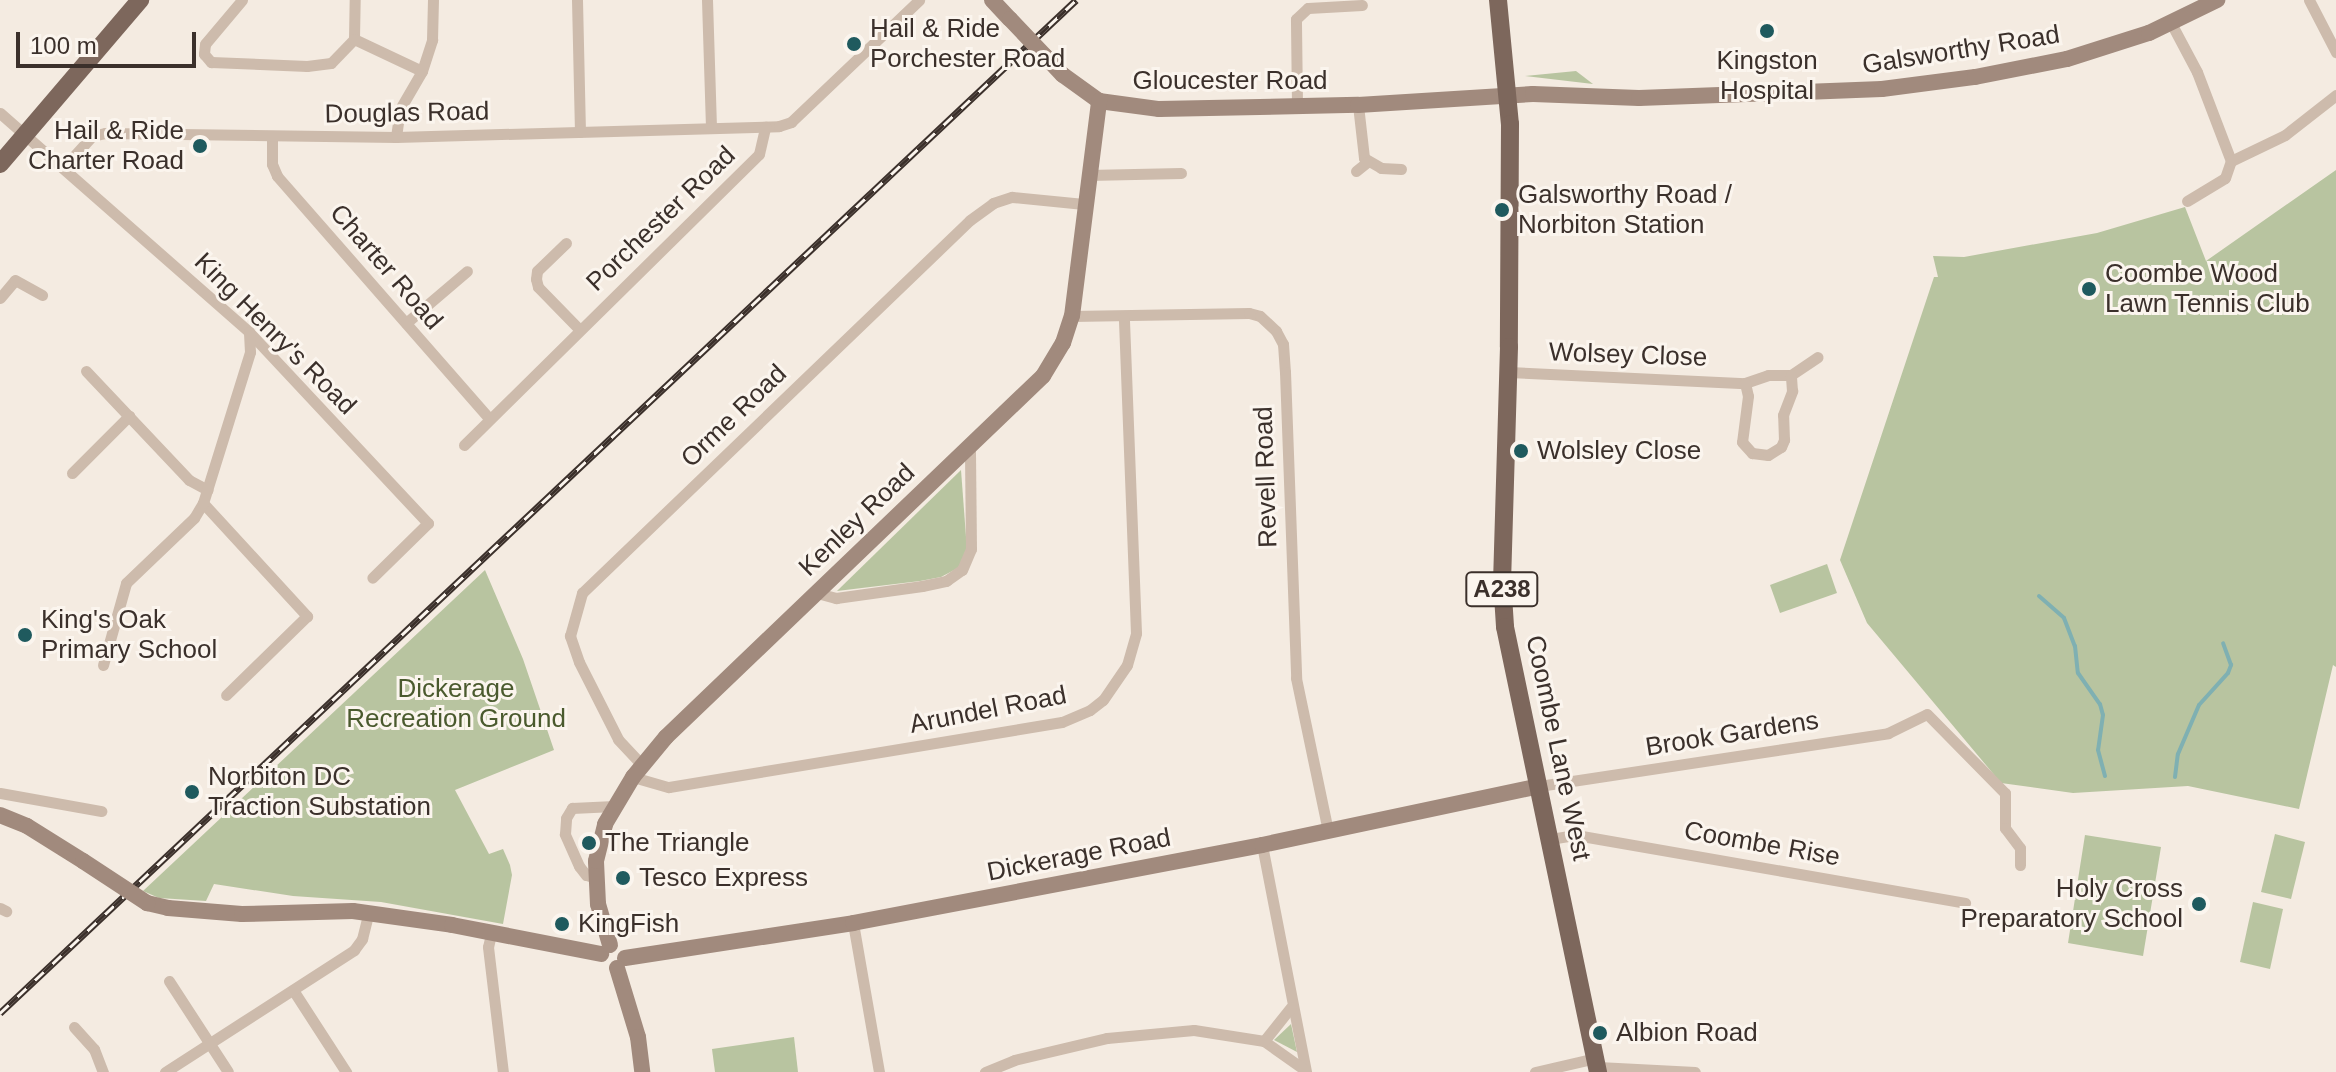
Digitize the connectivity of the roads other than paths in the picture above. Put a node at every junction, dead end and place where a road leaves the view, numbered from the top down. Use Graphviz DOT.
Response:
graph roads {
  1 [pos="140,0"];
  2 [pos="242,0"];
  3 [pos="355,0"];
  4 [pos="433,0"];
  5 [pos="577,0"];
  6 [pos="707,0"];
  7 [pos="919,0"];
  8 [pos="992,0"];
  9 [pos="1498,0"];
  10 [pos="2217,0"];
  11 [pos="2309,0"];
  12 [pos="1362,5"];
  13 [pos="2171,23"];
  14 [pos="354,39"];
  15 [pos="2336,52"];
  16 [pos="422,71"];
  17 [pos="2336,95"];
  18 [pos="1509,96"];
  19 [pos="1099,101"];
  20 [pos="1297,105"];
  21 [pos="1358,105"];
  22 [pos="0,113"];
  23 [pos="765,127"];
  24 [pos="711,128"];
  25 [pos="580,132"];
  26 [pos="25,133"];
  27 [pos="272,136"];
  28 [pos="396,137"];
  29 [pos="2231,161"];
  30 [pos="1367,162"];
  31 [pos="0,164"];
  32 [pos="64,167"];
  33 [pos="1401,169"];
  34 [pos="1356,171"];
  35 [pos="1181,173"];
  36 [pos="1088,175"];
  37 [pos="2187,201"];
  38 [pos="1084,204"];
  39 [pos="566,243"];
  40 [pos="467,271"];
  41 [pos="42,295"];
  42 [pos="0,298"];
  43 [pos="1072,316"];
  44 [pos="1124,317"];
  45 [pos="406,323"];
  46 [pos="579,329"];
  47 [pos="249,332"];
  48 [pos="1818,357"];
  49 [pos="86,371"];
  50 [pos="1508,372"];
  51 [pos="1791,375"];
  52 [pos="1745,383"];
  53 [pos="129,416"];
  54 [pos="489,418"];
  55 [pos="464,445"];
  56 [pos="970,445"];
  57 [pos="72,473"];
  58 [pos="208,490"];
  59 [pos="203,503"];
  60 [pos="372,578"];
  61 [pos="817,593"];
  62 [pos="103,665"];
  63 [pos="226,695"];
  64 [pos="637,771"];
  65 [pos="1539,786"];
  66 [pos="0,793"];
  67 [pos="614,806"];
  68 [pos="101,811"];
  69 [pos="0,815"];
  70 [pos="1328,831"];
  71 [pos="1550,839"];
  72 [pos="1262,845"];
  73 [pos="2020,865"];
  74 [pos="596,878"];
  75 [pos="1965,903"];
  76 [pos="368,915"];
  77 [pos="853,923"];
  78 [pos="491,934"];
  79 [pos="606,950"];
  80 [pos="621,963"];
  81 [pos="169,981"];
  82 [pos="293,990"];
  83 [pos="1291,1007"];
  84 [pos="74,1027"];
  85 [pos="1264,1041"];
  86 [pos="209,1042"];
  87 [pos="1597,1066"];
  88 [pos="878,1067"];
  89 [pos="1306,1071"];
  90 [pos="103,1072"];
  91 [pos="165,1072"];
  92 [pos="228,1072"];
  93 [pos="346,1072"];
  94 [pos="503,1072"];
  95 [pos="642,1072"];
  96 [pos="885,1072"];
  97 [pos="985,1072"];
  98 [pos="1535,1072"];
  99 [pos="1695,1072"];
  1 -- 26 [label="main road"];
  2 -- 14 [label="street"];
  3 -- 14 [label="street"];
  4 -- 16 [label="street"];
  5 -- 25 [label="street"];
  6 -- 24 [label="street"];
  7 -- 23 [label="street"];
  8 -- 19 [label="street, Gloucester Road, bridge"];
  9 -- 18 [label="main road, A238"];
  10 -- 13 [label="street, Galsworthy Road"];
  11 -- 15 [label="street"];
  12 -- 20 [label="street"];
  13 -- 18 [label="street, Galsworthy Road"];
  13 -- 29 [label="street"];
  14 -- 16 [label="street"];
  16 -- 28 [label="street"];
  17 -- 29 [label="street"];
  18 -- 21 [label="street, Gloucester Road"];
  18 -- 50 [label="main road, Coombe Lane West / A238"];
  19 -- 20 [label="street, Gloucester Road"];
  19 -- 36 [label="street, Kenley Road"];
  20 -- 21 [label="street, Gloucester Road"];
  21 -- 30 [label="street"];
  22 -- 26 [label="street, King Henry's Road"];
  23 -- 24 [label="street, Douglas Road"];
  23 -- 46 [label="street, Porchester Road"];
  24 -- 25 [label="street, Douglas Road"];
  25 -- 28 [label="street, Douglas Road"];
  26 -- 31 [label="main road"];
  26 -- 32 [label="street, King Henry's Road"];
  27 -- 28 [label="street, Douglas Road"];
  27 -- 32 [label="street, Douglas Road"];
  27 -- 45 [label="street, Charter Road"];
  29 -- 37 [label="street"];
  30 -- 33 [label="street"];
  30 -- 34 [label="street"];
  32 -- 47 [label="street, King Henry's Road"];
  35 -- 36 [label="street"];
  36 -- 38 [label="street, Kenley Road"];
  38 -- 43 [label="street, Kenley Road"];
  38 -- 64 [label="street, Orme Road"];
  39 -- 46 [label="street"];
  40 -- 45 [label="street"];
  41 -- 42 [label="street"];
  43 -- 44 [label="street, Revell Road"];
  43 -- 56 [label="street, Kenley Road"];
  44 -- 64 [label="street, Arundel Road"];
  44 -- 70 [label="street, Revell Road"];
  45 -- 54 [label="street, Charter Road"];
  46 -- 54 [label="street, Porchester Road"];
  47 -- 58 [label="street"];
  47 -- 60 [label="street, King Henry's Road"];
  48 -- 51 [label="street, Wolsey Close"];
  49 -- 53 [label="street"];
  50 -- 52 [label="street, Wolsey Close"];
  50 -- 65 [label="main road, Coombe Lane West / A238"];
  51 -- 52 [label="street, Wolsey Close"];
  51 -- 52 [label="street"];
  53 -- 57 [label="street"];
  53 -- 58 [label="street"];
  54 -- 55 [label="street, Porchester Road"];
  56 -- 61 [label="street, Kenley Road"];
  56 -- 61 [label="street"];
  58 -- 59 [label="street"];
  59 -- 62 [label="street"];
  59 -- 63 [label="street"];
  61 -- 64 [label="street, Kenley Road"];
  64 -- 67 [label="street, Kenley Road"];
  65 -- 70 [label="street, Dickerage Road"];
  65 -- 71 [label="main road, Coombe Lane West / A238"];
  65 -- 73 [label="street, Brook Gardens"];
  66 -- 68 [label="street"];
  67 -- 74 [label="street, Kenley Road"];
  67 -- 74 [label="street"];
  69 -- 76 [label="street, bridge"];
  70 -- 72 [label="street, Dickerage Road"];
  71 -- 75 [label="street, Coombe Rise"];
  71 -- 87 [label="main road, Coombe Lane West / A238"];
  72 -- 77 [label="street, Dickerage Road"];
  72 -- 83 [label="street"];
  74 -- 79 [label="street, Kenley Road"];
  76 -- 78 [label="street"];
  76 -- 82 [label="street"];
  77 -- 80 [label="street, Dickerage Road"];
  77 -- 88 [label="street"];
  78 -- 79 [label="street"];
  78 -- 94 [label="street"];
  79 -- 80 [label="street"];
  80 -- 95 [label="street"];
  81 -- 86 [label="street"];
  82 -- 86 [label="street"];
  82 -- 93 [label="street"];
  83 -- 85 [label="street"];
  83 -- 89 [label="street"];
  84 -- 90 [label="street"];
  85 -- 89 [label="street"];
  85 -- 97 [label="street"];
  86 -- 91 [label="street"];
  86 -- 92 [label="street"];
  87 -- 98 [label="street"];
  87 -- 99 [label="street"];
  88 -- 96 [label="street"];
}
